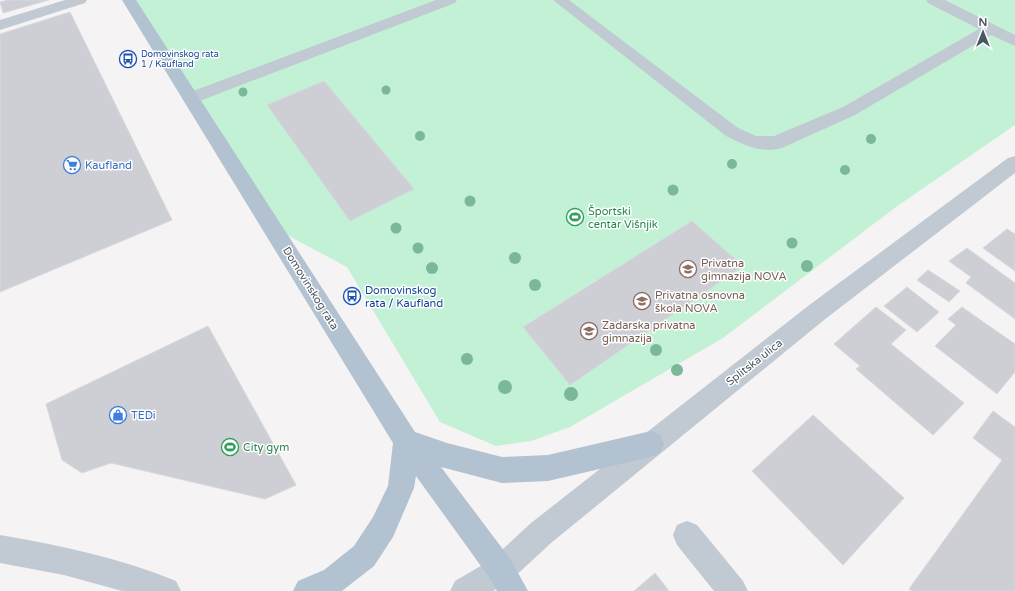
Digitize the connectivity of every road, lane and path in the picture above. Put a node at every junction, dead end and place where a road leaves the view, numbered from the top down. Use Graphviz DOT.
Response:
graph roads {
  1 [pos="80,0"];
  2 [pos="129,0"];
  3 [pos="450,0"];
  4 [pos="560,0"];
  5 [pos="933,0"];
  6 [pos="0,25"];
  7 [pos="990,29"];
  8 [pos="1015,41"];
  9 [pos="191,98"];
  10 [pos="1015,163"];
  11 [pos="406,441"];
  12 [pos="651,444"];
  13 [pos="687,535"];
  14 [pos="0,549"];
  15 [pos="507,581"];
  16 [pos="166,591"];
  17 [pos="308,591"];
  18 [pos="465,591"];
  19 [pos="733,591"];
  1 -- 6 [label="street"];
  2 -- 9 [label="main road, Domovinskog rata"];
  3 -- 9 [label="street"];
  4 -- 7 [label="street"];
  5 -- 7 [label="street"];
  7 -- 8 [label="street"];
  9 -- 11 [label="main road, Domovinskog rata"];
  10 -- 12 [label="street, Splitska ulica"];
  11 -- 12 [label="main road"];
  11 -- 15 [label="main road, Domovinskog rata"];
  11 -- 17 [label="main road"];
  12 -- 15 [label="street, Splitska ulica"];
  13 -- 19 [label="street"];
  14 -- 16 [label="street"];
  15 -- 18 [label="street, Splitska ulica"];
}
